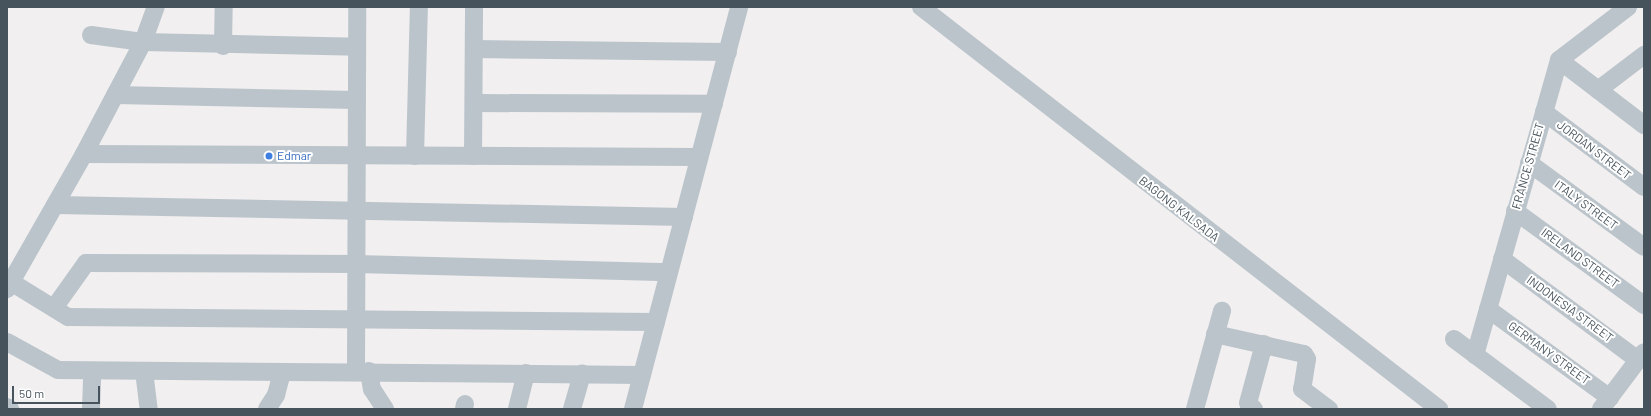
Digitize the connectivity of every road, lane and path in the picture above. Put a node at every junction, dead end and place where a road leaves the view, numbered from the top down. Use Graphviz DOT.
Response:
graph roads {
  1 [pos="156,7"];
  2 [pos="224,7"];
  3 [pos="357,7"];
  4 [pos="419,7"];
  5 [pos="474,7"];
  6 [pos="738,7"];
  7 [pos="921,7"];
  8 [pos="1628,7"];
  9 [pos="91,35"];
  10 [pos="143,42"];
  11 [pos="223,46"];
  12 [pos="357,47"];
  13 [pos="474,49"];
  14 [pos="728,52"];
  15 [pos="1644,55"];
  16 [pos="1558,60"];
  17 [pos="1598,90"];
  18 [pos="115,95"];
  19 [pos="357,100"];
  20 [pos="474,103"];
  21 [pos="714,104"];
  22 [pos="1544,112"];
  23 [pos="1641,119"];
  24 [pos="84,154"];
  25 [pos="357,155"];
  26 [pos="415,156"];
  27 [pos="473,156"];
  28 [pos="699,157"];
  29 [pos="1529,163"];
  30 [pos="1644,187"];
  31 [pos="55,205"];
  32 [pos="357,211"];
  33 [pos="1515,211"];
  34 [pos="684,217"];
  35 [pos="1644,247"];
  36 [pos="1502,259"];
  37 [pos="357,264"];
  38 [pos="669,272"];
  39 [pos="9,285"];
  40 [pos="1644,305"];
  41 [pos="54,308"];
  42 [pos="1488,309"];
  43 [pos="1222,311"];
  44 [pos="356,318"];
  45 [pos="656,322"];
  46 [pos="1216,334"];
  47 [pos="1454,339"];
  48 [pos="7,342"];
  49 [pos="1264,344"];
  50 [pos="1476,355"];
  51 [pos="1641,356"];
  52 [pos="92,370"];
  53 [pos="144,371"];
  54 [pos="363,371"];
  55 [pos="282,373"];
  56 [pos="526,373"];
  57 [pos="582,373"];
  58 [pos="642,375"];
  59 [pos="1605,403"];
  60 [pos="7,407"];
  61 [pos="10,409"];
  62 [pos="91,409"];
  63 [pos="149,409"];
  64 [pos="267,409"];
  65 [pos="385,409"];
  66 [pos="517,409"];
  67 [pos="572,409"];
  68 [pos="632,409"];
  69 [pos="1195,409"];
  70 [pos="1254,409"];
  71 [pos="1329,409"];
  72 [pos="1439,409"];
  73 [pos="1548,409"];
  1 -- 10 [label="street"];
  2 -- 11 [label="street"];
  3 -- 12 [label="street"];
  4 -- 26 [label="street"];
  5 -- 13 [label="street"];
  6 -- 14 [label="street"];
  7 -- 72 [label="street, BAGONG KALSADA"];
  8 -- 16 [label="street"];
  9 -- 10 [label="street"];
  10 -- 11 [label="street"];
  10 -- 18 [label="street"];
  11 -- 12 [label="street"];
  12 -- 19 [label="street"];
  13 -- 14 [label="street"];
  13 -- 20 [label="street"];
  14 -- 21 [label="street"];
  15 -- 17 [label="street"];
  16 -- 17 [label="street"];
  16 -- 22 [label="street, FRANCE STREET"];
  17 -- 23 [label="street"];
  18 -- 19 [label="street"];
  18 -- 24 [label="street"];
  19 -- 25 [label="street"];
  20 -- 21 [label="street"];
  20 -- 27 [label="street"];
  21 -- 28 [label="street"];
  22 -- 29 [label="street, FRANCE STREET"];
  22 -- 30 [label="street, JORDAN STREET"];
  24 -- 25 [label="street"];
  24 -- 31 [label="street"];
  25 -- 26 [label="street"];
  25 -- 32 [label="street"];
  26 -- 27 [label="street"];
  27 -- 28 [label="street"];
  28 -- 34 [label="street"];
  29 -- 33 [label="street, FRANCE STREET"];
  29 -- 35 [label="street, ITALY STREET"];
  31 -- 32 [label="street"];
  31 -- 39 [label="street"];
  32 -- 34 [label="street"];
  32 -- 37 [label="street"];
  33 -- 36 [label="street, FRANCE STREET"];
  33 -- 40 [label="street, IRELAND STREET"];
  34 -- 38 [label="street"];
  36 -- 42 [label="street, FRANCE STREET"];
  36 -- 51 [label="street, INDONESIA STREET"];
  37 -- 38 [label="street"];
  37 -- 41 [label="street"];
  37 -- 44 [label="street"];
  38 -- 45 [label="street"];
  39 -- 41 [label="street"];
  41 -- 44 [label="street"];
  42 -- 50 [label="street, FRANCE STREET"];
  42 -- 59 [label="street, GERMANY STREET"];
  43 -- 46 [label="street"];
  44 -- 45 [label="street"];
  44 -- 54 [label="street"];
  45 -- 58 [label="street"];
  46 -- 49 [label="street"];
  46 -- 69 [label="street"];
  47 -- 50 [label="street"];
  48 -- 52 [label="street"];
  49 -- 70 [label="street"];
  49 -- 71 [label="street"];
  50 -- 73 [label="street"];
  51 -- 59 [label="street"];
  52 -- 53 [label="street"];
  52 -- 62 [label="street"];
  53 -- 55 [label="street"];
  53 -- 63 [label="street"];
  54 -- 55 [label="street"];
  54 -- 56 [label="street"];
  54 -- 65 [label="street"];
  55 -- 64 [label="street"];
  56 -- 57 [label="street"];
  56 -- 66 [label="street"];
  57 -- 58 [label="street"];
  57 -- 67 [label="street"];
  58 -- 68 [label="street"];
  60 -- 61 [label="street"];
}
